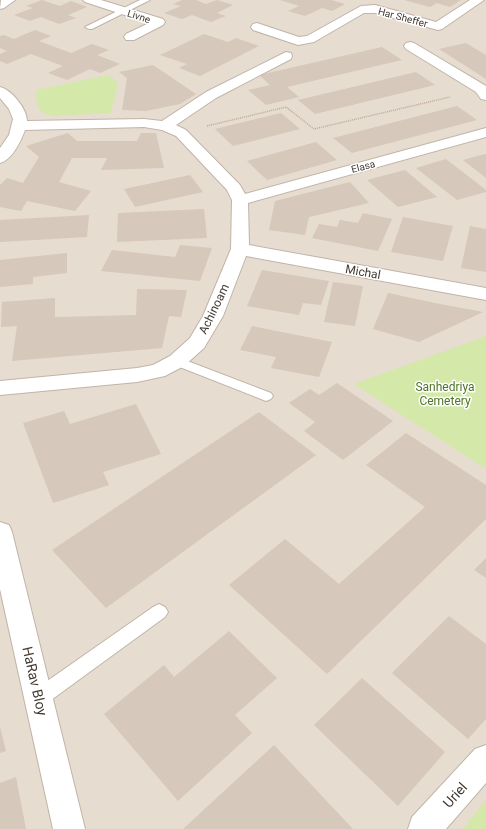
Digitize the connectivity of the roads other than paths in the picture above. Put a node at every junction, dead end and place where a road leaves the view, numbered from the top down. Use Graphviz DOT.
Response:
graph roads {
  1 [pos="10,0"];
  2 [pos="88,0"];
  3 [pos="146,0"];
  4 [pos="479,0"];
  5 [pos="486,2"];
  6 [pos="0,6"];
  7 [pos="123,11"];
  8 [pos="89,26"];
  9 [pos="257,27"];
  10 [pos="130,37"];
  11 [pos="410,46"];
  12 [pos="286,56"];
  13 [pos="0,91"];
  14 [pos="483,93"];
  15 [pos="19,126"];
  16 [pos="173,129"];
  17 [pos="486,132"];
  18 [pos="0,158"];
  19 [pos="240,200"];
  20 [pos="240,249"];
  21 [pos="486,294"];
  22 [pos="177,361"];
  23 [pos="0,388"];
  24 [pos="266,396"];
  25 [pos="0,532"];
  26 [pos="159,612"];
  27 [pos="40,697"];
  28 [pos="486,760"];
  29 [pos="69,829"];
  30 [pos="424,829"];
  1 -- 6 [label="street"];
  2 -- 7 [label="street, Livne"];
  3 -- 7 [label="lane"];
  4 -- 5 [label="street"];
  4 -- 9 [label="street, Har Sheffer"];
  7 -- 8 [label="lane"];
  7 -- 10 [label="street, Livne"];
  11 -- 14 [label="street"];
  12 -- 16 [label="street"];
  13 -- 15 [label="street"];
  15 -- 16 [label="street"];
  15 -- 18 [label="street"];
  16 -- 19 [label="street"];
  17 -- 19 [label="street, Elasa"];
  19 -- 20 [label="street, Achinoam"];
  20 -- 21 [label="street, Michal"];
  20 -- 22 [label="street, Achinoam"];
  22 -- 23 [label="street, Achinoam"];
  22 -- 24 [label="lane"];
  25 -- 27 [label="street, HaRav Bloy"];
  26 -- 27 [label="lane"];
  27 -- 29 [label="street, HaRav Bloy"];
  28 -- 30 [label="street, Uriel"];
}
